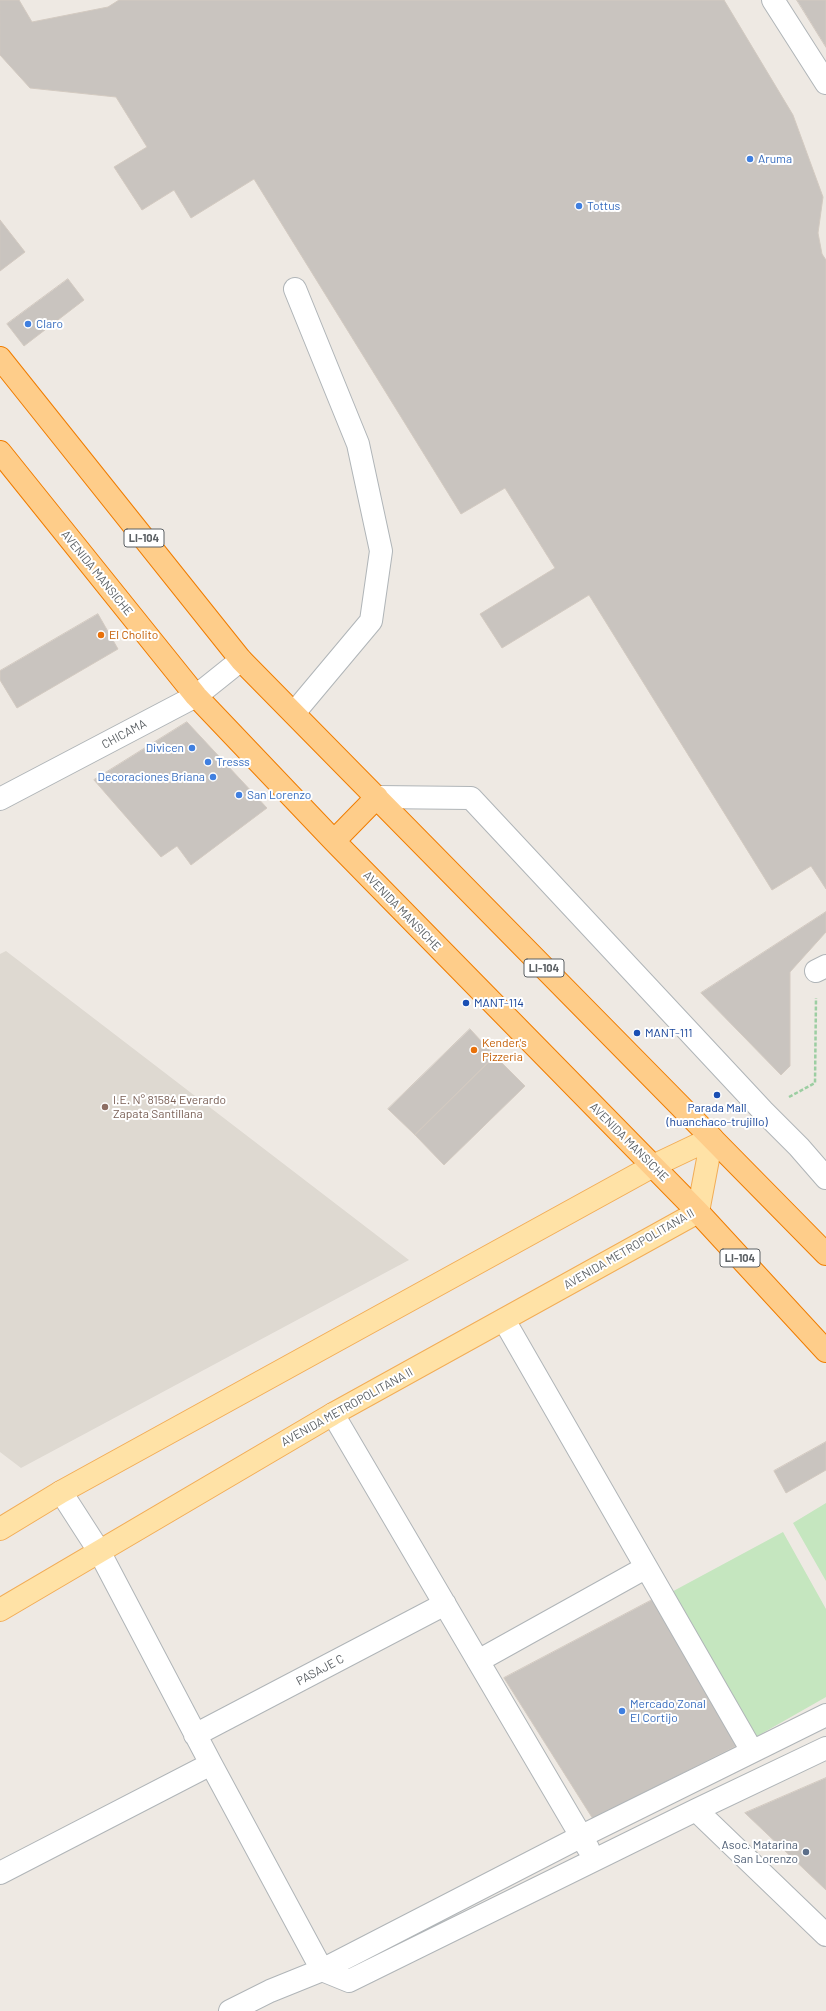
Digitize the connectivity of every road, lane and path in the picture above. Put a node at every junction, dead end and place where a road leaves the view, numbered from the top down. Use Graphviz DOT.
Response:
graph roads {
  1 [pos="773,0"];
  2 [pos="826,83"];
  3 [pos="295,289"];
  4 [pos="0,358"];
  5 [pos="0,452"];
  6 [pos="241,660"];
  7 [pos="196,696"];
  8 [pos="294,713"];
  9 [pos="377,797"];
  10 [pos="0,799"];
  11 [pos="334,841"];
  12 [pos="712,1138"];
  13 [pos="652,1166"];
  14 [pos="826,1178"];
  15 [pos="698,1212"];
  16 [pos="826,1254"];
  17 [pos="504,1320"];
  18 [pos="826,1351"];
  19 [pos="333,1414"];
  20 [pos="61,1492"];
  21 [pos="0,1529"];
  22 [pos="99,1551"];
  23 [pos="645,1568"];
  24 [pos="445,1604"];
  25 [pos="0,1610"];
  26 [pos="478,1661"];
  27 [pos="826,1715"];
  28 [pos="195,1735"];
  29 [pos="826,1748"];
  30 [pos="752,1751"];
  31 [pos="211,1764"];
  32 [pos="696,1810"];
  33 [pos="582,1836"];
  34 [pos="594,1860"];
  35 [pos="0,1873"];
  36 [pos="826,1935"];
  37 [pos="322,1970"];
  38 [pos="230,2011"];
  1 -- 2 [label="street"];
  3 -- 8 [label="street"];
  4 -- 6 [label="highway, LI-104"];
  5 -- 7 [label="highway, AVENIDA MANSICHE / LI-104"];
  6 -- 7 [label="street, CHICAMA"];
  6 -- 8 [label="highway, LI-104"];
  7 -- 10 [label="street, CHICAMA"];
  7 -- 11 [label="highway, AVENIDA MANSICHE / LI-104"];
  8 -- 9 [label="highway, LI-104"];
  9 -- 11 [label="highway"];
  9 -- 12 [label="highway, LI-104"];
  9 -- 14 [label="street"];
  11 -- 13 [label="highway, AVENIDA MANSICHE / LI-104"];
  12 -- 13 [label="main road"];
  12 -- 15 [label="main road, AVENIDA METROPOLITANA II"];
  12 -- 16 [label="highway, LI-104"];
  13 -- 15 [label="highway, AVENIDA MANSICHE / LI-104"];
  13 -- 20 [label="main road"];
  15 -- 17 [label="main road, AVENIDA METROPOLITANA II"];
  15 -- 18 [label="highway, AVENIDA MANSICHE / LI-104"];
  17 -- 19 [label="main road, AVENIDA METROPOLITANA II"];
  17 -- 23 [label="street"];
  19 -- 22 [label="main road, AVENIDA METROPOLITANA II"];
  19 -- 24 [label="street"];
  20 -- 21 [label="main road"];
  20 -- 22 [label="street"];
  22 -- 25 [label="main road, AVENIDA METROPOLITANA II"];
  22 -- 28 [label="street"];
  23 -- 26 [label="street"];
  23 -- 30 [label="street"];
  24 -- 26 [label="street"];
  24 -- 28 [label="street, PASAJE C"];
  26 -- 33 [label="street"];
  27 -- 30 [label="street"];
  28 -- 31 [label="street"];
  29 -- 32 [label="street"];
  30 -- 33 [label="street"];
  31 -- 35 [label="street"];
  31 -- 37 [label="street"];
  32 -- 34 [label="street"];
  32 -- 36 [label="street"];
  33 -- 34 [label="street"];
  33 -- 37 [label="street"];
  34 -- 37 [label="street"];
  37 -- 38 [label="street"];
}
